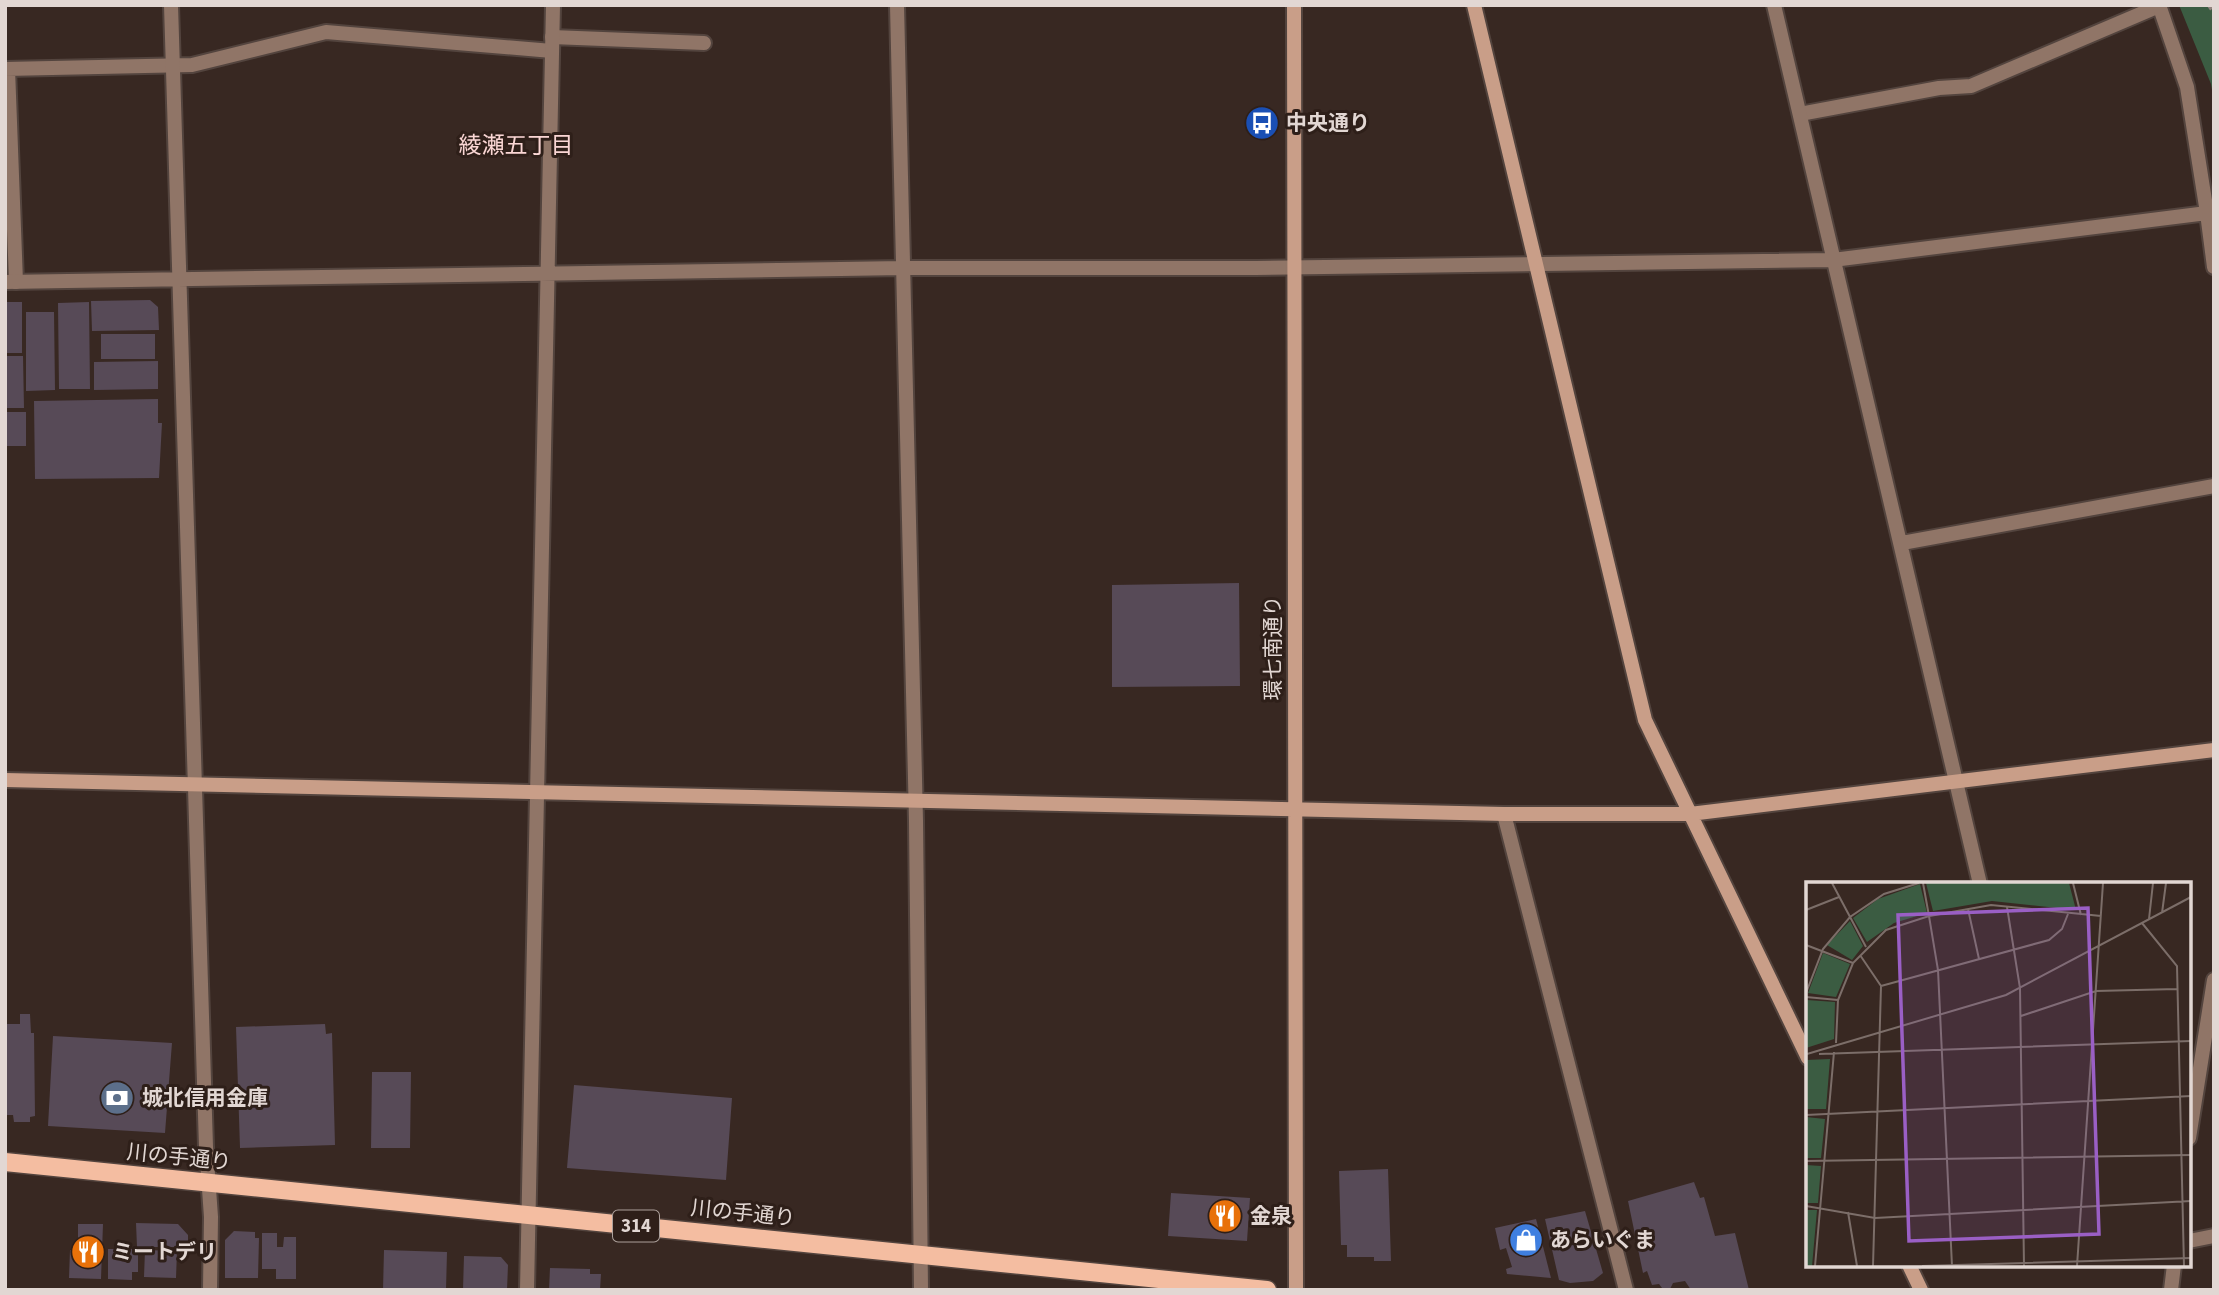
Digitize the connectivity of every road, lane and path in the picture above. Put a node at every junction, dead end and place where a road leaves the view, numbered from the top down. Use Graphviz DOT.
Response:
graph roads {
  1 [pos="171,5"];
  2 [pos="553,5"];
  3 [pos="897,5"];
  4 [pos="1294,5"];
  5 [pos="1474,5"];
  6 [pos="1774,5"];
  7 [pos="2209,5"];
  8 [pos="2159,6"];
  9 [pos="2214,12"];
  10 [pos="704,43"];
  11 [pos="552,44"];
  12 [pos="173,66"];
  13 [pos="7,69"];
  14 [pos="1800,114"];
  15 [pos="2210,213"];
  16 [pos="1833,260"];
  17 [pos="1534,265"];
  18 [pos="1294,267"];
  19 [pos="2214,267"];
  20 [pos="903,268"];
  21 [pos="547,275"];
  22 [pos="180,281"];
  23 [pos="11,282"];
  24 [pos="2214,486"];
  25 [pos="1902,543"];
  26 [pos="2214,750"];
  27 [pos="5,780"];
  28 [pos="1956,783"];
  29 [pos="195,784"];
  30 [pos="537,793"];
  31 [pos="915,800"];
  32 [pos="1294,807"];
  33 [pos="1504,814"];
  34 [pos="1690,814"];
  35 [pos="1980,882"];
  36 [pos="2214,980"];
  37 [pos="1806,1054"];
  38 [pos="2191,1125"];
  39 [pos="5,1162"];
  40 [pos="209,1183"];
  41 [pos="529,1215"];
  42 [pos="2214,1236"];
  43 [pos="2191,1241"];
  44 [pos="921,1254"];
  45 [pos="1910,1267"];
  46 [pos="2174,1267"];
  47 [pos="210,1290"];
  48 [pos="527,1290"];
  49 [pos="921,1290"];
  50 [pos="1268,1290"];
  51 [pos="1296,1290"];
  52 [pos="1626,1290"];
  53 [pos="1922,1290"];
  54 [pos="2171,1290"];
  1 -- 12 [label="street"];
  2 -- 11 [label="street"];
  3 -- 20 [label="street"];
  4 -- 18 [label="street, 環七南通り"];
  5 -- 17 [label="street"];
  6 -- 14 [label="street"];
  7 -- 9 [label="path"];
  8 -- 14 [label="street"];
  8 -- 15 [label="street"];
  10 -- 11 [label="street"];
  11 -- 12 [label="street"];
  11 -- 21 [label="street"];
  12 -- 13 [label="street"];
  12 -- 22 [label="street"];
  13 -- 23 [label="street"];
  14 -- 16 [label="street"];
  15 -- 16 [label="street"];
  15 -- 19 [label="street"];
  16 -- 17 [label="street"];
  16 -- 25 [label="street"];
  17 -- 18 [label="street"];
  17 -- 34 [label="street"];
  18 -- 20 [label="street"];
  18 -- 32 [label="street, 環七南通り"];
  20 -- 21 [label="street"];
  20 -- 31 [label="street"];
  21 -- 22 [label="street"];
  21 -- 30 [label="street"];
  22 -- 23 [label="street"];
  22 -- 29 [label="street"];
  24 -- 25 [label="street"];
  25 -- 28 [label="street"];
  26 -- 28 [label="street"];
  27 -- 29 [label="street"];
  28 -- 34 [label="street"];
  28 -- 35 [label="street"];
  29 -- 30 [label="street"];
  29 -- 40 [label="street"];
  30 -- 31 [label="street"];
  30 -- 41 [label="street"];
  31 -- 32 [label="street"];
  31 -- 44 [label="street"];
  32 -- 33 [label="street"];
  32 -- 51 [label="street, 環七南通り"];
  33 -- 34 [label="street"];
  33 -- 52 [label="street"];
  34 -- 37 [label="street"];
  36 -- 38 [label="street"];
  39 -- 40 [label="main road, 川の手通り / 314"];
  40 -- 41 [label="main road, 川の手通り / 314"];
  40 -- 47 [label="street"];
  41 -- 44 [label="main road, 川の手通り / 314"];
  41 -- 48 [label="street"];
  42 -- 43 [label="street"];
  44 -- 49 [label="street"];
  44 -- 50 [label="main road, 川の手通り / 314"];
  45 -- 53 [label="street"];
  46 -- 54 [label="street"];
}
